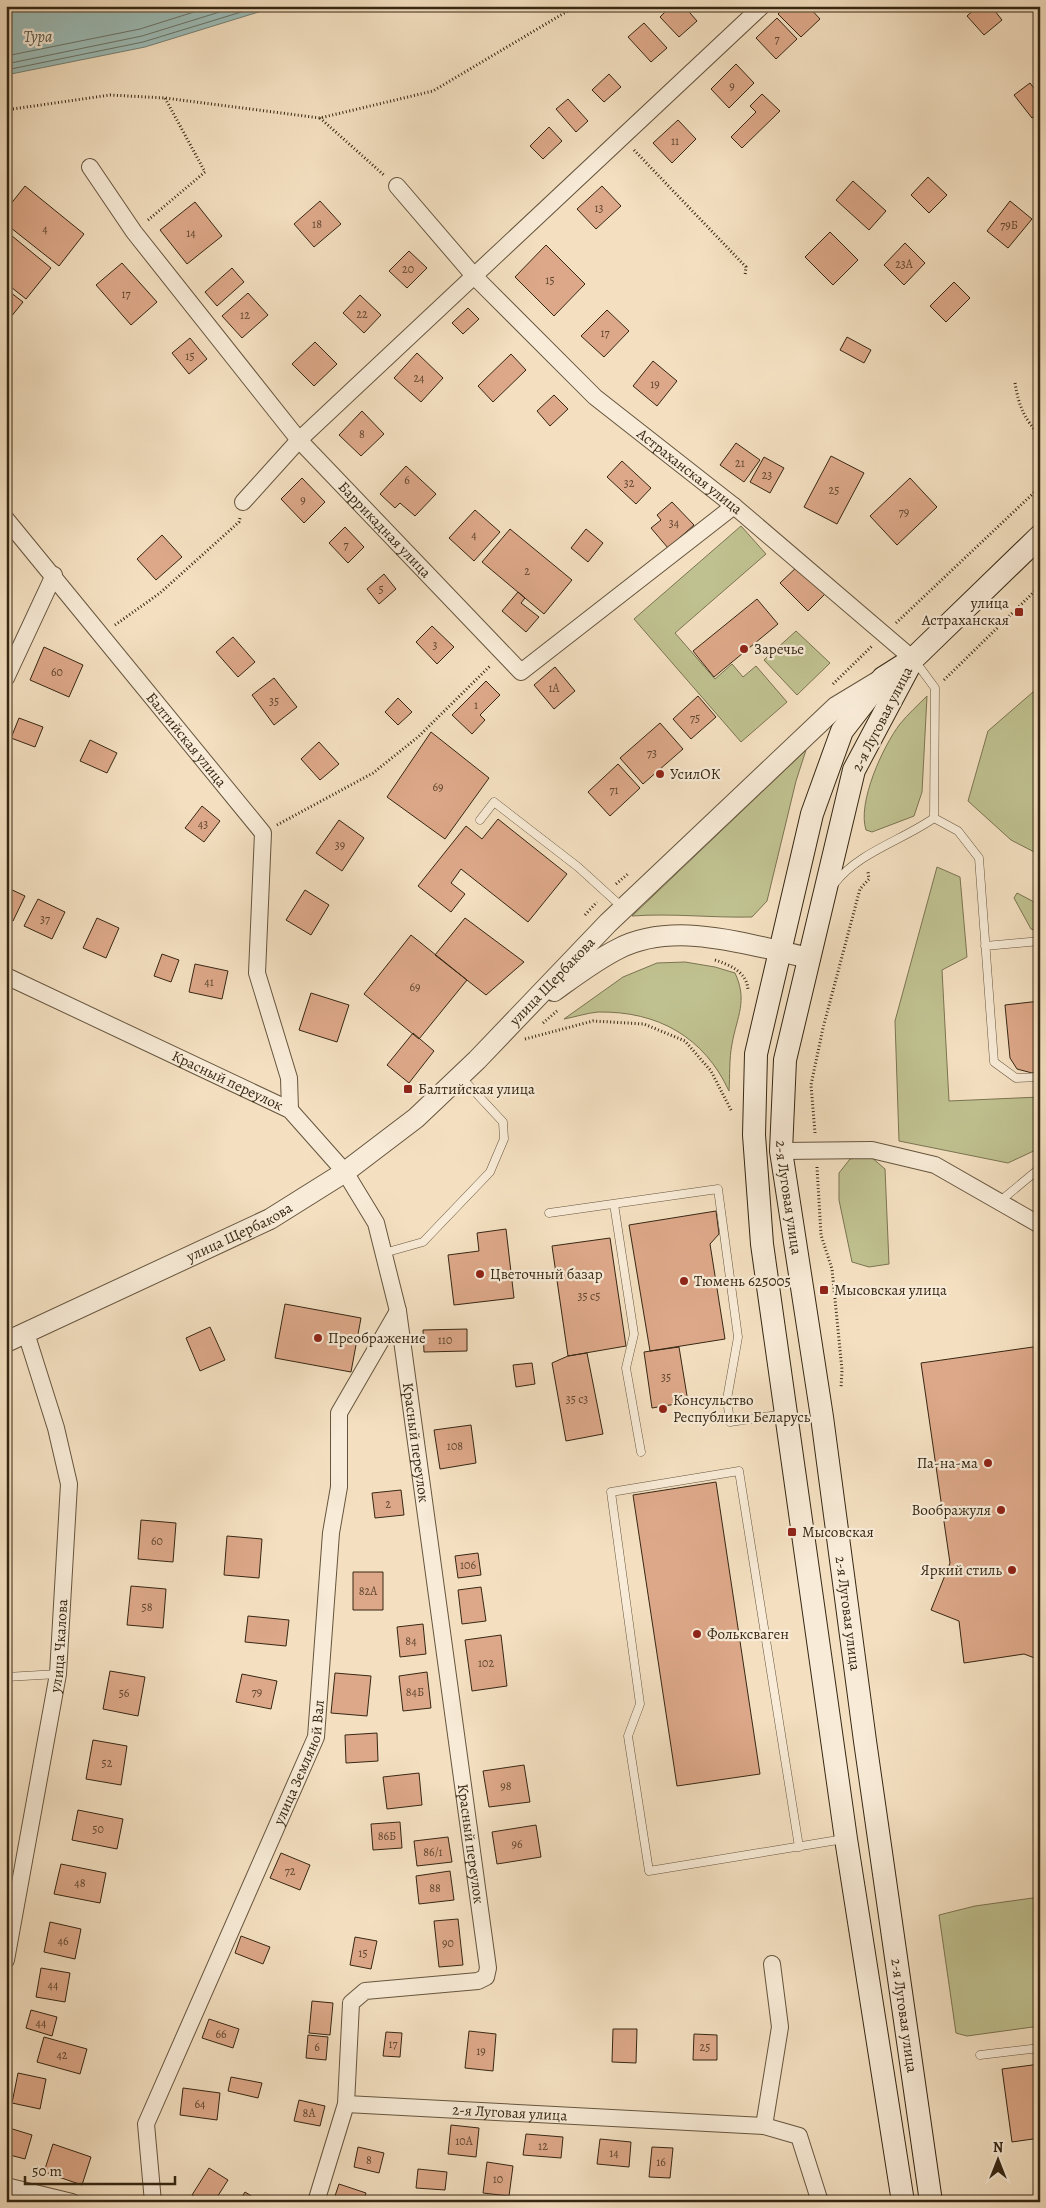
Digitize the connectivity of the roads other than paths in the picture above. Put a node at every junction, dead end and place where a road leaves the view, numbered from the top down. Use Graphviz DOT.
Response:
graph roads {
  1 [pos="762,6"];
  2 [pos="90,167"];
  3 [pos="397,186"];
  4 [pos="475,277"];
  5 [pos="299,440"];
  6 [pos="243,502"];
  7 [pos="734,506"];
  8 [pos="6,519"];
  9 [pos="1040,536"];
  10 [pos="54,575"];
  11 [pos="913,658"];
  12 [pos="6,678"];
  13 [pos="883,678"];
  14 [pos="934,818"];
  15 [pos="480,820"];
  16 [pos="825,897"];
  17 [pos="624,908"];
  18 [pos="1040,942"];
  19 [pos="985,946"];
  20 [pos="780,952"];
  21 [pos="810,958"];
  22 [pos="6,976"];
  23 [pos="531,1020"];
  24 [pos="460,1076"];
  25 [pos="1040,1076"];
  26 [pos="290,1110"];
  27 [pos="781,1151"];
  28 [pos="1040,1168"];
  29 [pos="345,1172"];
  30 [pos="999,1202"];
  31 [pos="614,1204"];
  32 [pos="549,1213"];
  33 [pos="1040,1225"];
  34 [pos="384,1253"];
  35 [pos="398,1311"];
  36 [pos="26,1333"];
  37 [pos="6,1342"];
  38 [pos="786,1414"];
  39 [pos="641,1452"];
  40 [pos="58,1674"];
  41 [pos="6,1677"];
  42 [pos="846,1839"];
  43 [pos="799,1847"];
  44 [pos="9,1927"];
  45 [pos="6,1960"];
  46 [pos="772,1964"];
  47 [pos="1040,2048"];
  48 [pos="980,2055"];
  49 [pos="346,2104"];
  50 [pos="764,2126"];
  51 [pos="6,2186"];
  52 [pos="72,2202"];
  53 [pos="153,2202"];
  54 [pos="316,2202"];
  55 [pos="820,2202"];
  56 [pos="902,2202"];
  57 [pos="931,2202"];
  1 -- 4 [label="street"];
  2 -- 5 [label="street, Баррикадная улица"];
  3 -- 4 [label="street, Астраханская улица"];
  4 -- 5 [label="street"];
  4 -- 7 [label="street, Астраханская улица"];
  5 -- 6 [label="street"];
  5 -- 7 [label="street, Баррикадная улица"];
  7 -- 11 [label="street, Астраханская улица"];
  8 -- 10 [label="street, Балтийская улица"];
  9 -- 11 [label="main road, улица Щербакова"];
  10 -- 12 [label="street"];
  10 -- 26 [label="street, Балтийская улица"];
  11 -- 13 [label="main road, улица Щербакова"];
  11 -- 14 [label="lane"];
  11 -- 16 [label="main road, 2-я Луговая улица"];
  13 -- 17 [label="street, улица Щербакова"];
  13 -- 20 [label="main road, 2-я Луговая улица"];
  14 -- 16 [label="lane"];
  14 -- 19 [label="lane"];
  15 -- 17 [label="lane"];
  16 -- 21 [label="main road, 2-я Луговая улица"];
  17 -- 23 [label="street, улица Щербакова"];
  18 -- 19 [label="lane"];
  19 -- 25 [label="lane"];
  20 -- 21 [label="street"];
  20 -- 23 [label="street"];
  20 -- 38 [label="main road, 2-я Луговая улица"];
  21 -- 27 [label="main road, 2-я Луговая улица"];
  22 -- 26 [label="street, Красный переулок"];
  23 -- 24 [label="street, улица Щербакова"];
  24 -- 29 [label="street, улица Щербакова"];
  24 -- 34 [label="lane"];
  26 -- 29 [label="street, Красный переулок"];
  27 -- 30 [label="street"];
  27 -- 57 [label="main road, 2-я Луговая улица"];
  28 -- 30 [label="lane"];
  29 -- 34 [label="street, Красный переулок"];
  29 -- 36 [label="street, улица Щербакова"];
  30 -- 33 [label="street"];
  31 -- 32 [label="lane"];
  31 -- 38 [label="lane"];
  31 -- 39 [label="lane"];
  34 -- 35 [label="street, Красный переулок"];
  35 -- 49 [label="street, Красный переулок"];
  35 -- 53 [label="street, улица Земляной Вал"];
  36 -- 37 [label="street, улица Щербакова"];
  36 -- 40 [label="street, улица Чкалова"];
  38 -- 42 [label="main road, 2-я Луговая улица"];
  40 -- 41 [label="lane"];
  40 -- 44 [label="street, улица Чкалова"];
  42 -- 43 [label="lane"];
  42 -- 56 [label="main road, 2-я Луговая улица"];
  43 -- 43 [label="lane"];
  44 -- 45 [label="street, улица Чкалова"];
  46 -- 50 [label="street"];
  47 -- 48 [label="lane"];
  49 -- 50 [label="street, 2-я Луговая улица"];
  49 -- 54 [label="street"];
  50 -- 55 [label="street, 2-я Луговая улица"];
  51 -- 52 [label="street"];
}
